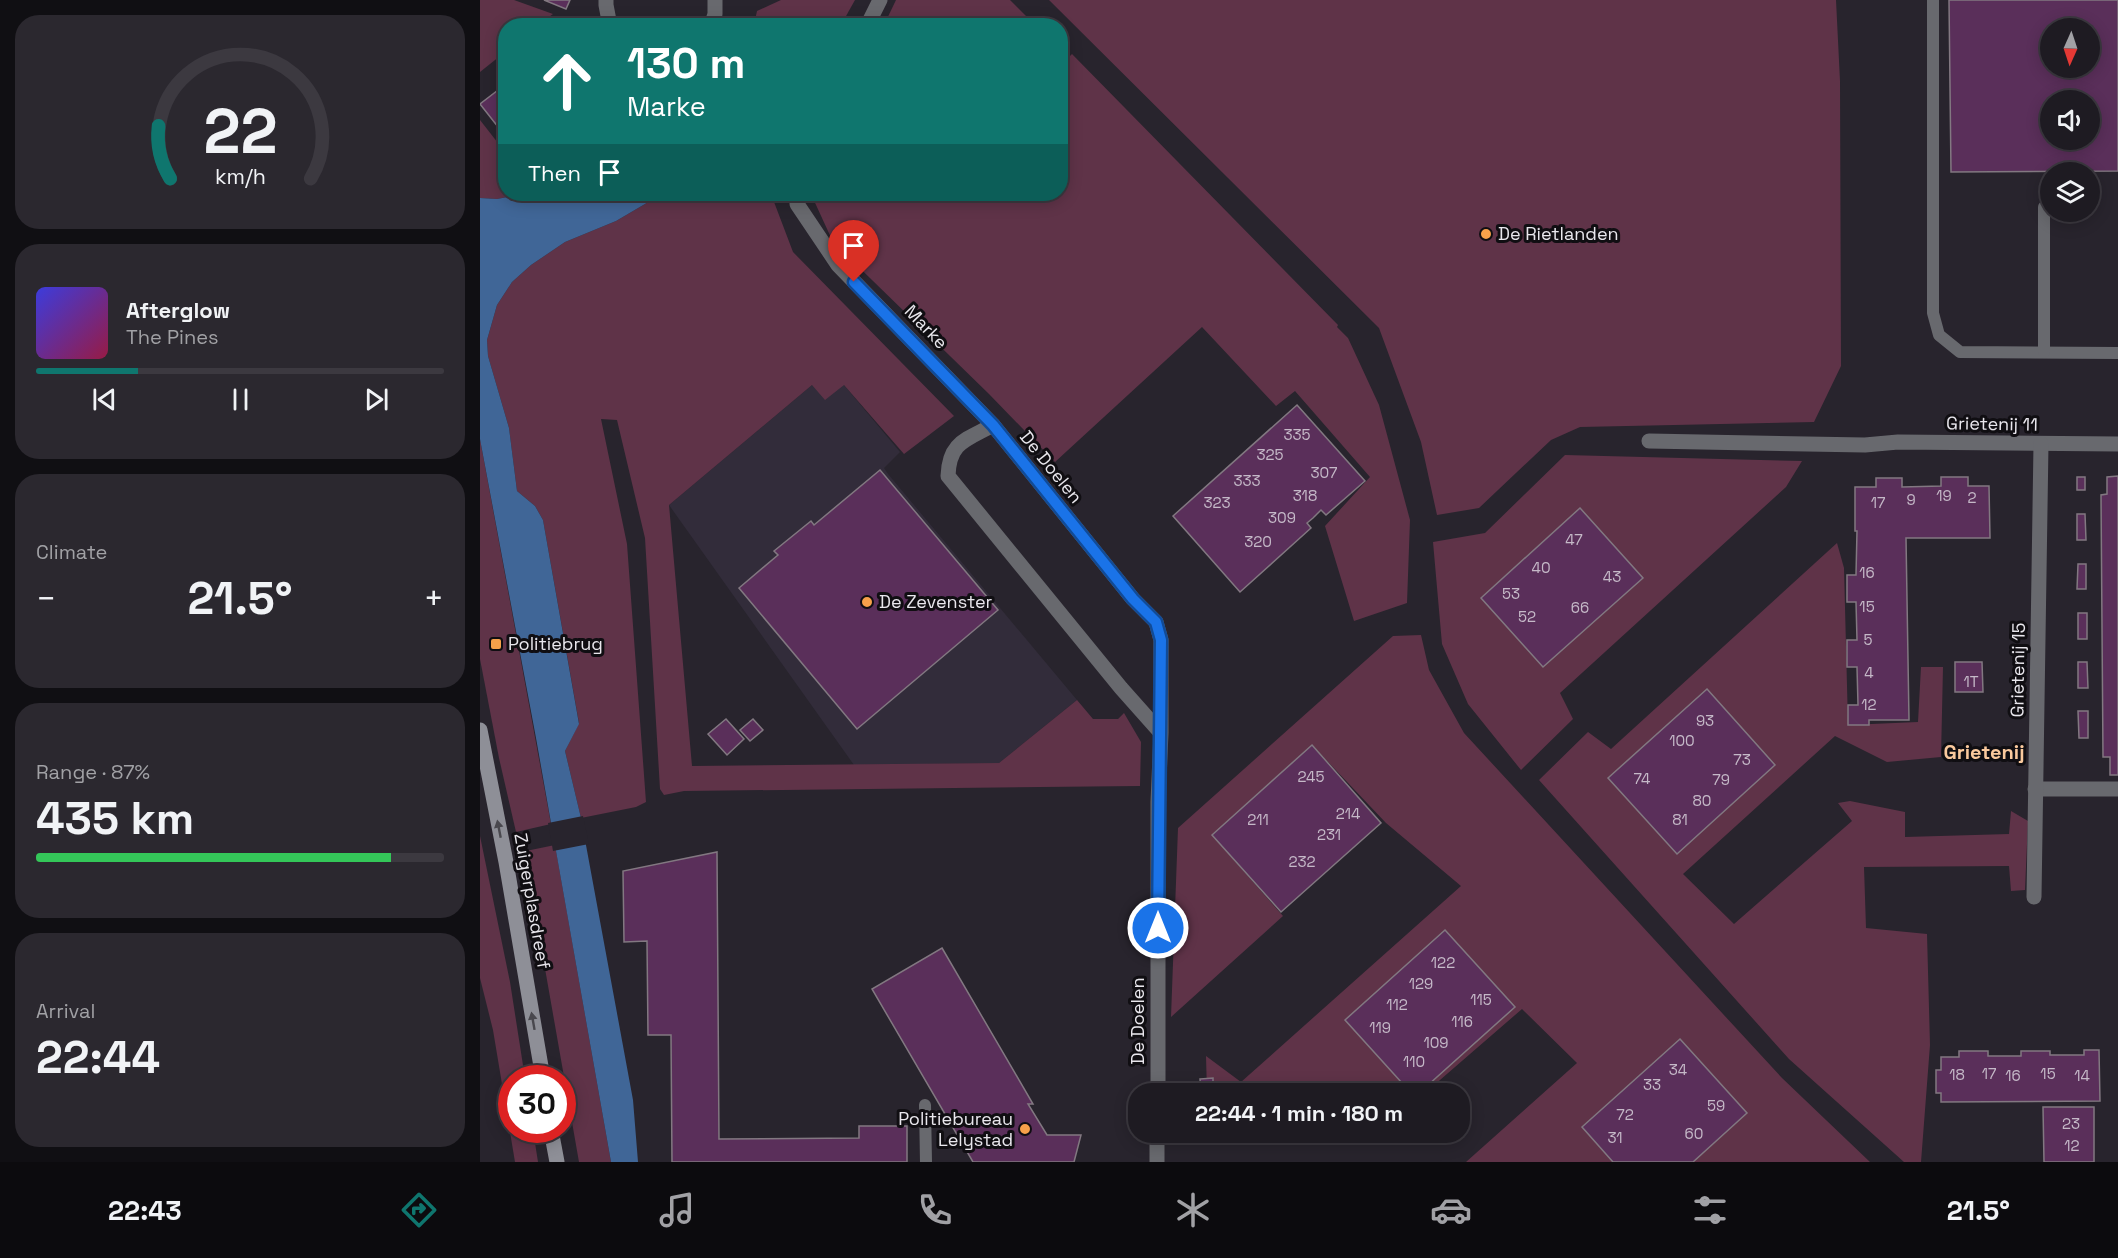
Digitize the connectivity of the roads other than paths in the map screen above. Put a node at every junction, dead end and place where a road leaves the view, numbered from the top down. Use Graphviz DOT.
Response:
graph roads {
  1 [pos="606,0"];
  2 [pos="715,0"];
  3 [pos="880,0"];
  4 [pos="1933,0"];
  5 [pos="609,18"];
  6 [pos="714,18"];
  7 [pos="871,18"];
  8 [pos="797,201"];
  9 [pos="2044,222"];
  10 [pos="2044,352"];
  11 [pos="2118,353"];
  12 [pos="993,425"];
  13 [pos="1649,441"];
  14 [pos="2041,444"];
  15 [pos="2118,444"];
  16 [pos="480,730"];
  17 [pos="1161,733"];
  18 [pos="2035,789"];
  19 [pos="2118,789"];
  20 [pos="2034,897"];
  21 [pos="541,1065"];
  22 [pos="1158,1083"];
  23 [pos="925,1105"];
  24 [pos="553,1143"];
  25 [pos="1157,1143"];
  26 [pos="557,1162"];
  27 [pos="926,1162"];
  28 [pos="1157,1162"];
  1 -- 5 [label="street"];
  2 -- 6 [label="street"];
  3 -- 7 [label="street"];
  4 -- 10 [label="lane"];
  8 -- 12 [label="street, Marke"];
  9 -- 10 [label="lane"];
  10 -- 11 [label="lane"];
  12 -- 17 [label="street, De Doelen"];
  12 -- 17 [label="street, De Doelen"];
  13 -- 14 [label="street, Grietenij 11"];
  14 -- 15 [label="street, Grietenij 11"];
  14 -- 18 [label="street, Grietenij 15"];
  21 -- 16 [label="main road, Zuigerplasdreef, one-way"];
  17 -- 22 [label="street, De Doelen"];
  18 -- 19 [label="street"];
  18 -- 20 [label="street, Grietenij 15"];
  23 -- 27 [label="lane"];
  24 -- 26 [label="main road"];
  25 -- 28 [label="street"];
}
